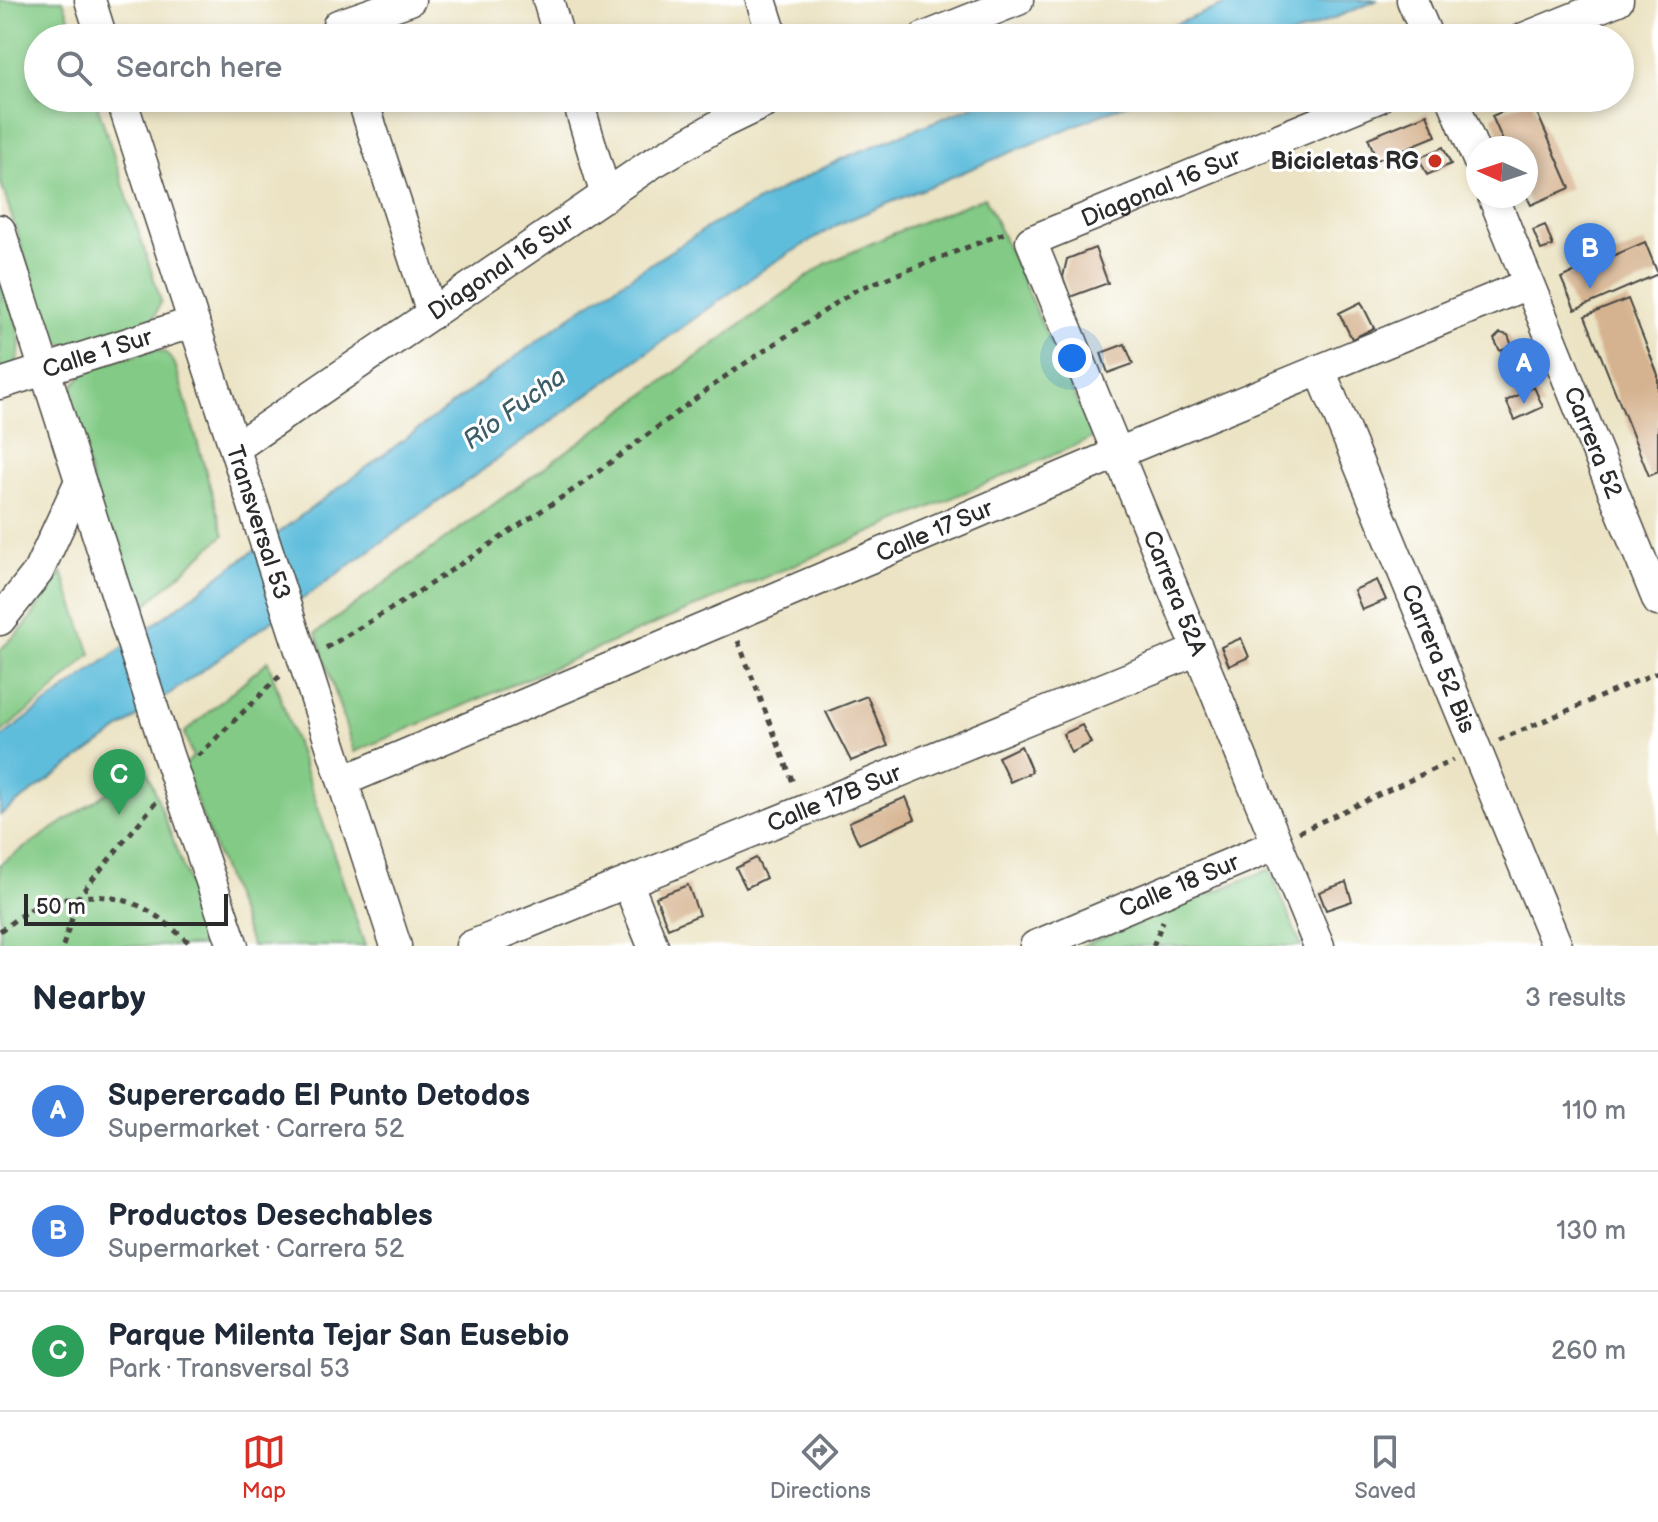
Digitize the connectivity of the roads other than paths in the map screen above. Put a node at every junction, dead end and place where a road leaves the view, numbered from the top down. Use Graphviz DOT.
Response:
graph roads {
  1 [pos="90,0"];
  2 [pos="410,0"];
  3 [pos="548,0"];
  4 [pos="761,0"];
  5 [pos="1018,0"];
  6 [pos="1618,0"];
  7 [pos="1413,4"];
  8 [pos="337,21"];
  9 [pos="98,24"];
  10 [pos="555,24"];
  11 [pos="769,24"];
  12 [pos="958,24"];
  13 [pos="1422,24"];
  14 [pos="1559,24"];
  15 [pos="126,112"];
  16 [pos="367,112"];
  17 [pos="581,112"];
  18 [pos="747,112"];
  19 [pos="1342,112"];
  20 [pos="1458,112"];
  21 [pos="1468,136"];
  22 [pos="606,196"];
  23 [pos="1498,208"];
  24 [pos="0,230"];
  25 [pos="1023,235"];
  26 [pos="1528,284"];
  27 [pos="432,314"];
  28 [pos="194,322"];
  29 [pos="44,370"];
  30 [pos="1320,370"];
  31 [pos="0,384"];
  32 [pos="235,448"];
  33 [pos="1118,453"];
  34 [pos="80,481"];
  35 [pos="1658,601"];
  36 [pos="0,620"];
  37 [pos="1198,650"];
  38 [pos="343,781"];
  39 [pos="1277,844"];
  40 [pos="628,884"];
  41 [pos="233,946"];
  42 [pos="396,946"];
  43 [pos="471,946"];
  44 [pos="653,946"];
  45 [pos="1035,946"];
  46 [pos="1319,946"];
  47 [pos="1557,946"];
  1 -- 9 [label="street"];
  2 -- 8 [label="street"];
  3 -- 10 [label="street"];
  4 -- 11 [label="street"];
  5 -- 12 [label="street"];
  6 -- 14 [label="street"];
  7 -- 13 [label="street"];
  15 -- 28 [label="street, Transversal 53"];
  16 -- 27 [label="street"];
  17 -- 22 [label="street"];
  18 -- 22 [label="street, Diagonal 16 Sur"];
  19 -- 25 [label="street, Diagonal 16 Sur"];
  20 -- 21 [label="street"];
  22 -- 27 [label="street, Diagonal 16 Sur"];
  23 -- 26 [label="street, Carrera 52"];
  24 -- 29 [label="street"];
  25 -- 33 [label="street, Carrera 52A"];
  26 -- 30 [label="street, Calle 17 Sur"];
  26 -- 35 [label="street, Carrera 52"];
  27 -- 32 [label="street, Diagonal 16 Sur"];
  28 -- 29 [label="street, Calle 1 Sur"];
  28 -- 32 [label="street, Transversal 53"];
  29 -- 31 [label="street, Calle 1 Sur"];
  29 -- 34 [label="street"];
  30 -- 33 [label="street, Calle 17 Sur"];
  30 -- 47 [label="street, Carrera 52 Bis"];
  32 -- 38 [label="street, Transversal 53"];
  33 -- 37 [label="street, Carrera 52A"];
  33 -- 38 [label="street, Calle 17 Sur"];
  34 -- 36 [label="street"];
  34 -- 41 [label="street"];
  37 -- 39 [label="street, Carrera 52A"];
  37 -- 40 [label="street, Calle 17B Sur"];
  38 -- 42 [label="street, Transversal 53"];
  39 -- 45 [label="street, Calle 18 Sur"];
  39 -- 46 [label="street, Carrera 52A"];
  40 -- 43 [label="street, Calle 17B Sur"];
  40 -- 44 [label="street"];
}
